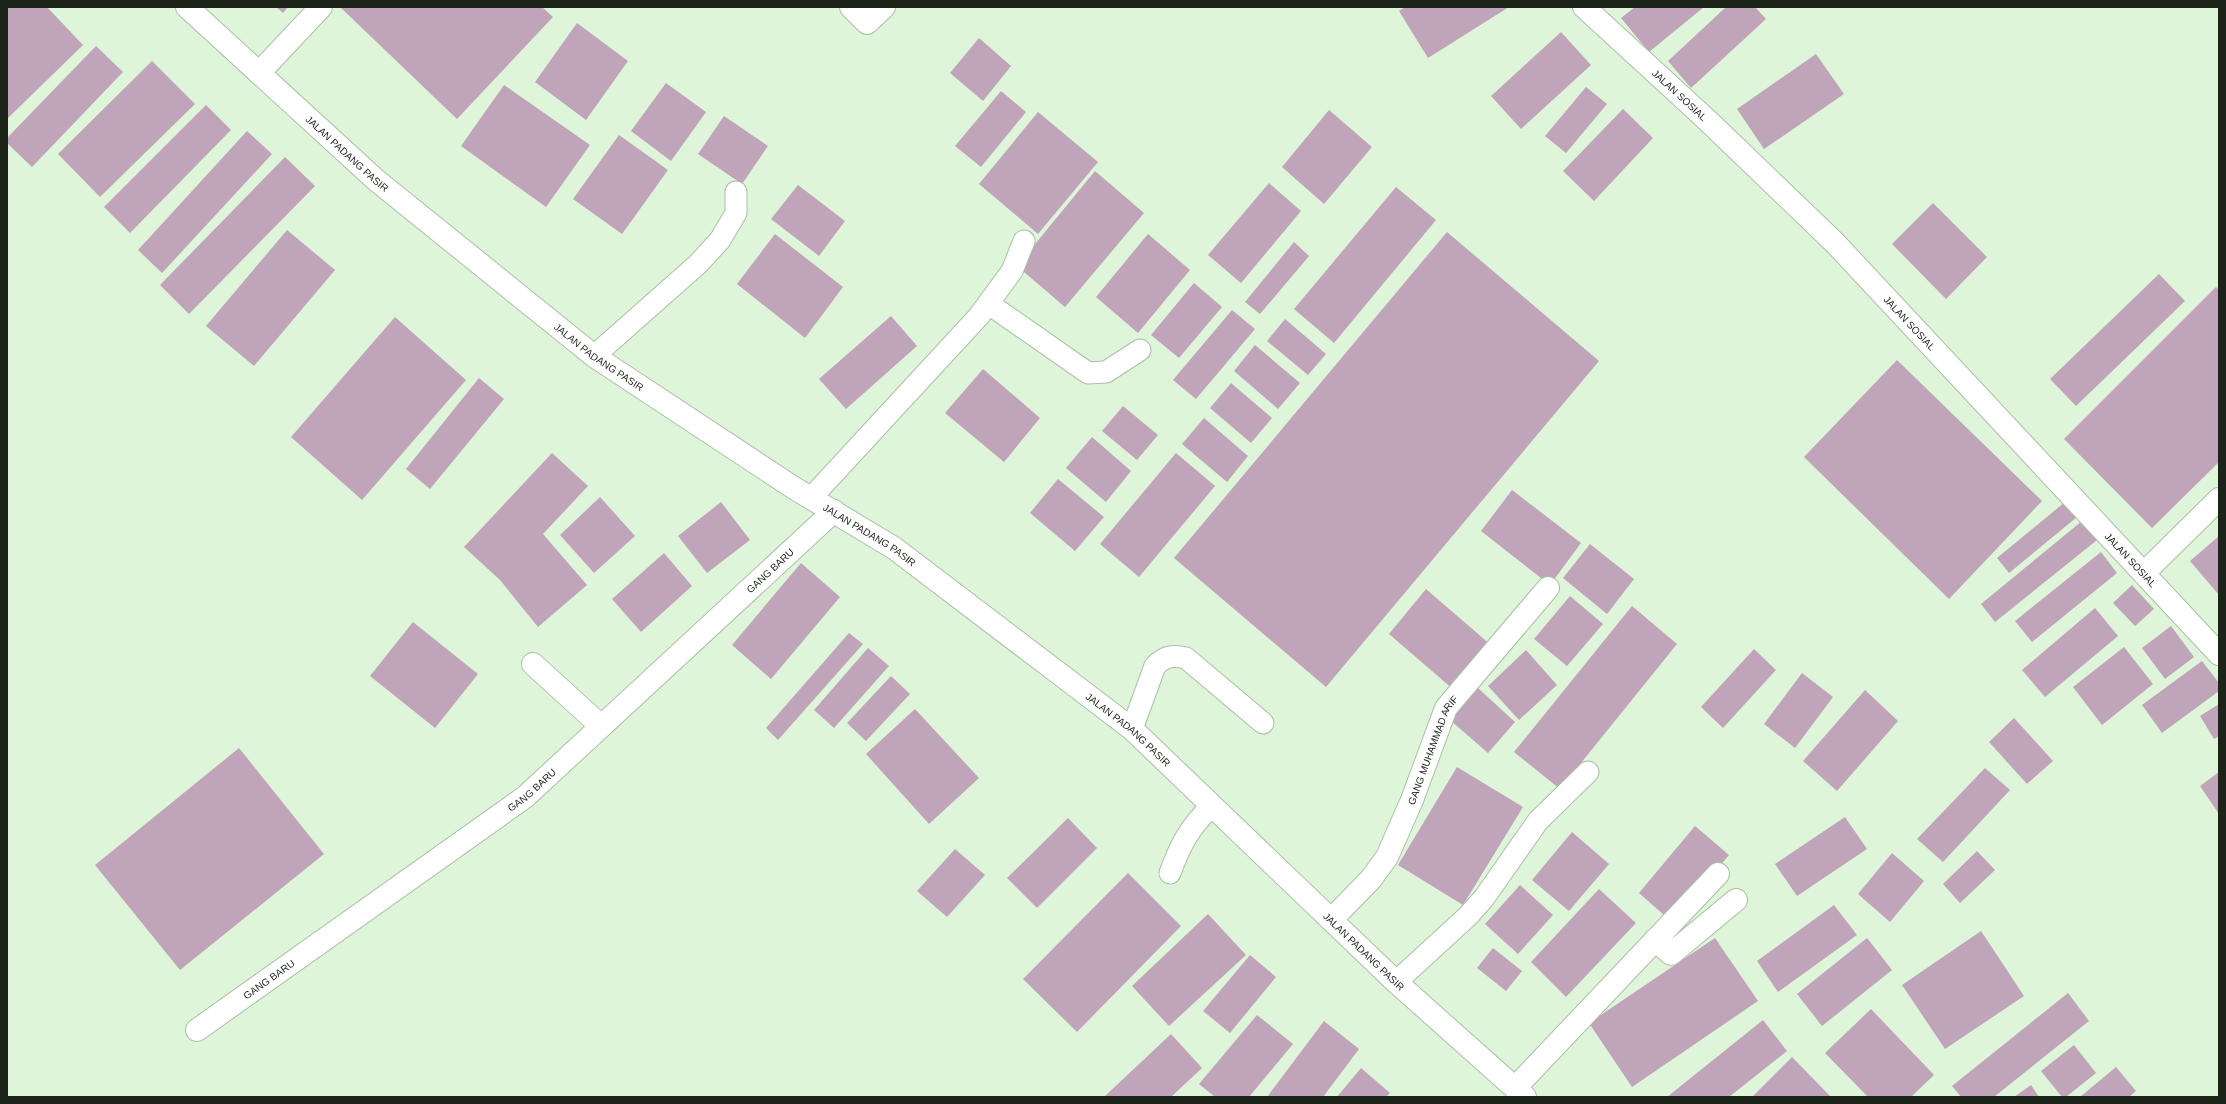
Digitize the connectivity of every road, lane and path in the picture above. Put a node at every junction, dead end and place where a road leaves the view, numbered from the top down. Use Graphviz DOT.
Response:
graph roads {
  1 [pos="188,7"];
  2 [pos="321,7"];
  3 [pos="851,7"];
  4 [pos="884,7"];
  5 [pos="1592,10"];
  6 [pos="259,73"];
  7 [pos="736,192"];
  8 [pos="1024,240"];
  9 [pos="989,304"];
  10 [pos="1140,350"];
  11 [pos="594,356"];
  12 [pos="811,498"];
  13 [pos="2219,499"];
  14 [pos="834,512"];
  15 [pos="2144,574"];
  16 [pos="1548,588"];
  17 [pos="2219,654"];
  18 [pos="533,664"];
  19 [pos="1263,723"];
  20 [pos="601,726"];
  21 [pos="1132,729"];
  22 [pos="1588,772"];
  23 [pos="1211,806"];
  24 [pos="1170,873"];
  25 [pos="1718,874"];
  26 [pos="1736,900"];
  27 [pos="1331,920"];
  28 [pos="1655,940"];
  29 [pos="1396,982"];
  30 [pos="197,1030"];
  31 [pos="1520,1092"];
  1 -- 6 [label="main road, JALAN PADANG PASIR"];
  2 -- 6 [label="main road"];
  3 -- 4 [label="main road"];
  5 -- 15 [label="main road, JALAN SOSIAL"];
  6 -- 11 [label="main road, JALAN PADANG PASIR"];
  7 -- 11 [label="lane"];
  8 -- 9 [label="lane"];
  9 -- 10 [label="lane"];
  9 -- 12 [label="lane"];
  11 -- 12 [label="main road, JALAN PADANG PASIR"];
  12 -- 14 [label="main road, JALAN PADANG PASIR"];
  13 -- 15 [label="main road"];
  14 -- 20 [label="main road, GANG BARU"];
  14 -- 21 [label="main road, JALAN PADANG PASIR"];
  15 -- 17 [label="main road, JALAN SOSIAL"];
  16 -- 27 [label="main road, GANG MUHAMMAD ARIF"];
  18 -- 20 [label="main road"];
  19 -- 21 [label="lane"];
  20 -- 30 [label="main road, GANG BARU"];
  21 -- 23 [label="main road, JALAN PADANG PASIR"];
  22 -- 29 [label="lane"];
  23 -- 24 [label="lane"];
  23 -- 27 [label="main road, JALAN PADANG PASIR"];
  25 -- 28 [label="main road"];
  26 -- 28 [label="main road"];
  27 -- 29 [label="main road, JALAN PADANG PASIR"];
  28 -- 31 [label="main road"];
  29 -- 31 [label="main road, JALAN PADANG PASIR"];
}
